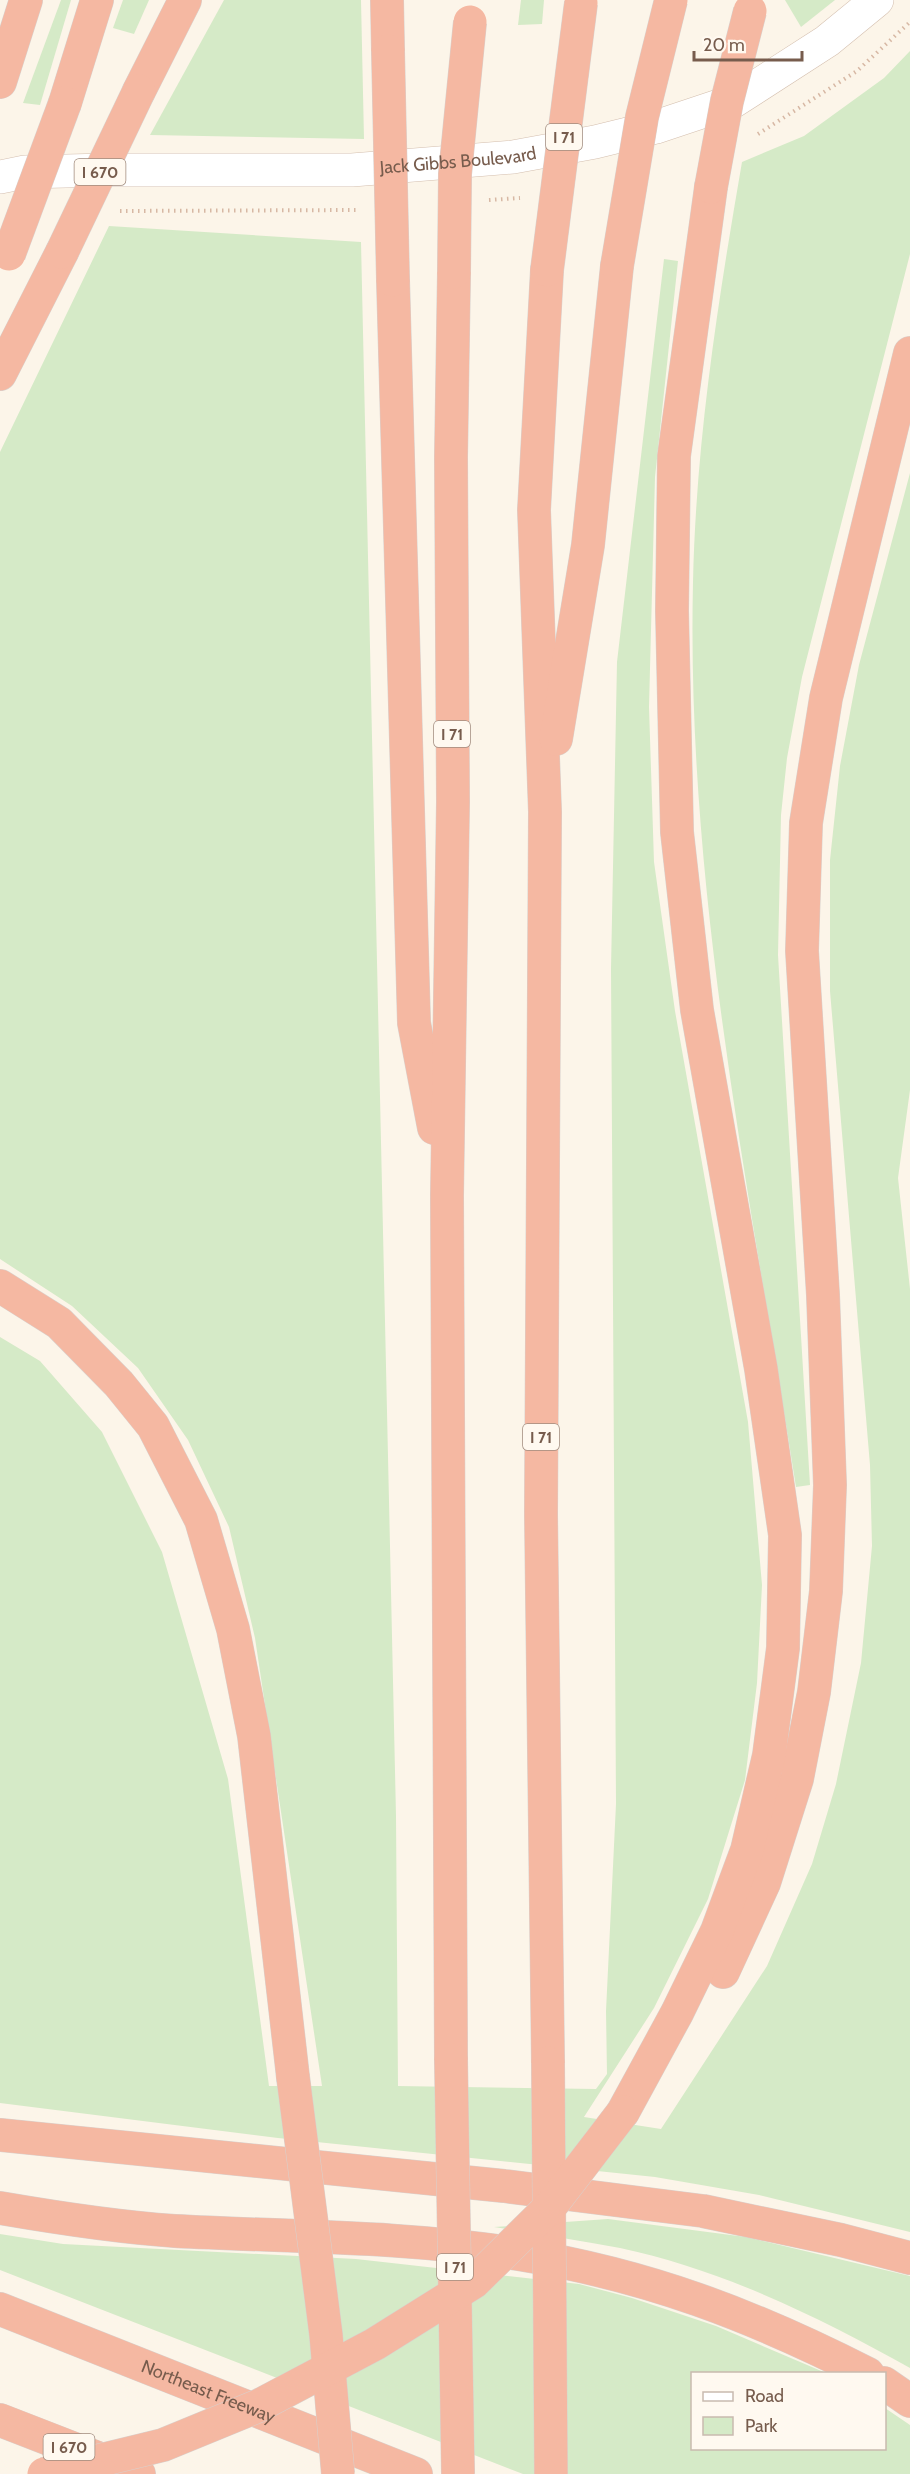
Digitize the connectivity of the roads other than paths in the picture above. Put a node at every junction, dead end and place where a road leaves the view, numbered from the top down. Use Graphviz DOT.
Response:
graph roads {
  1 [pos="26,0"];
  2 [pos="97,0"];
  3 [pos="185,0"];
  4 [pos="387,0"];
  5 [pos="671,0"];
  6 [pos="877,0"];
  7 [pos="581,2"];
  8 [pos="751,5"];
  9 [pos="472,11"];
  10 [pos="0,82"];
  11 [pos="0,177"];
  12 [pos="4,263"];
  13 [pos="910,353"];
  14 [pos="0,374"];
  15 [pos="545,812"];
  16 [pos="447,1196"];
  17 [pos="0,1286"];
  18 [pos="623,2112"];
  19 [pos="0,2135"];
  20 [pos="0,2208"];
  21 [pos="910,2258"];
  22 [pos="0,2309"];
  23 [pos="866,2372"];
  24 [pos="886,2384"];
  25 [pos="910,2401"];
  26 [pos="0,2420"];
  27 [pos="44,2474"];
  28 [pos="139,2474"];
  29 [pos="338,2474"];
  30 [pos="416,2474"];
  31 [pos="458,2474"];
  32 [pos="550,2474"];
  1 -- 10 [label="highway"];
  2 -- 12 [label="highway, bridge"];
  3 -- 14 [label="highway, I 670, bridge"];
  4 -- 16 [label="highway, bridge"];
  5 -- 15 [label="highway, bridge"];
  6 -- 11 [label="street, Jack Gibbs Boulevard"];
  7 -- 15 [label="highway, I 71, bridge"];
  8 -- 18 [label="highway, bridge"];
  9 -- 16 [label="highway, I 71, bridge"];
  13 -- 18 [label="highway"];
  15 -- 32 [label="highway, I 71, bridge"];
  16 -- 31 [label="highway, I 71, bridge"];
  17 -- 29 [label="highway, bridge"];
  18 -- 27 [label="highway, bridge"];
  19 -- 21 [label="highway"];
  20 -- 23 [label="highway"];
  22 -- 30 [label="highway, Northeast Freeway"];
  24 -- 25 [label="highway"];
  26 -- 28 [label="highway, I 670"];
}
